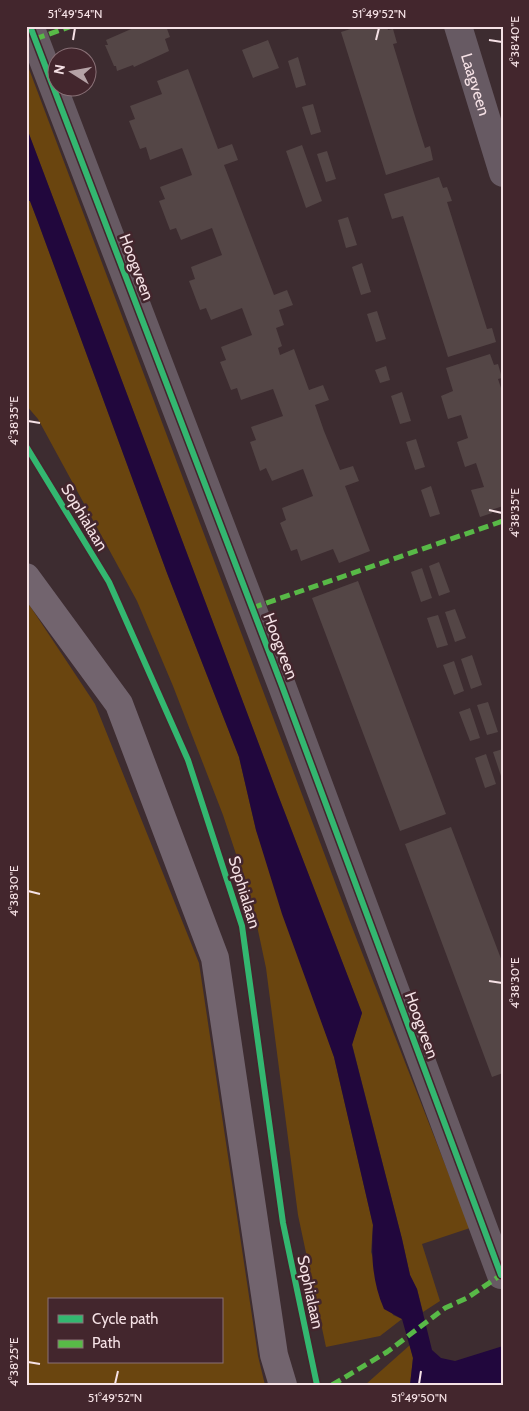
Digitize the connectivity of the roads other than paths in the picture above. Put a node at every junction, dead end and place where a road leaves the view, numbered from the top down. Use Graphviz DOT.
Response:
graph roads {
  1 [pos="30,26"];
  2 [pos="458,26"];
  3 [pos="503,172"];
  4 [pos="26,577"];
  5 [pos="503,1274"];
  6 [pos="283,1385"];
  1 -- 5 [label="street, Hoogveen"];
  2 -- 3 [label="street, Laagveen"];
  4 -- 6 [label="street"];
}
